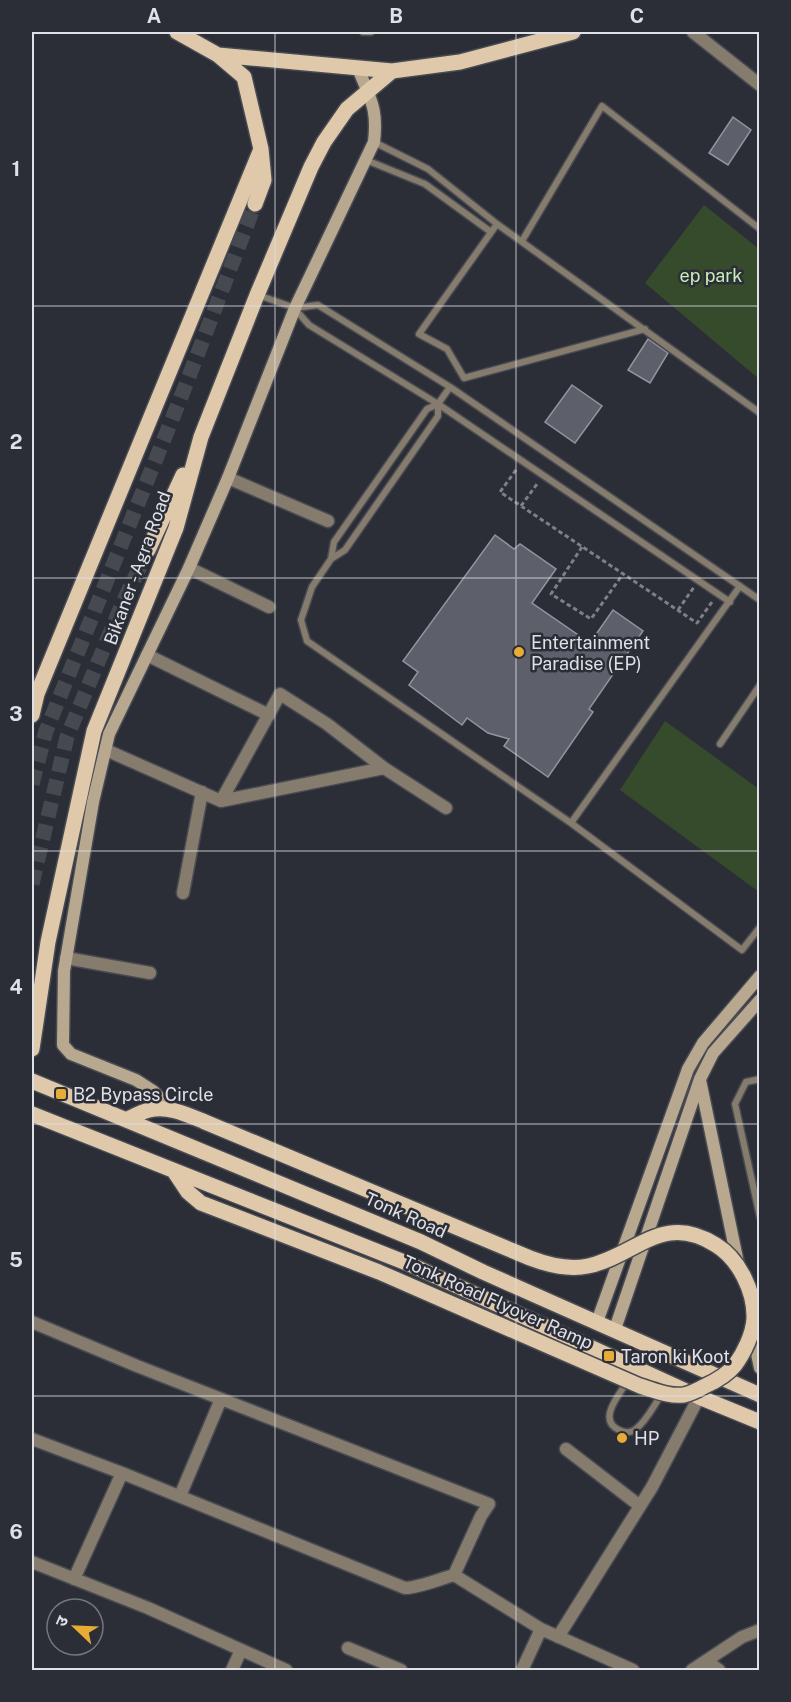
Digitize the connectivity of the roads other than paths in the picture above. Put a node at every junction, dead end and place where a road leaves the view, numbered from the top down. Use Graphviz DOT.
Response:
graph roads {
  1 [pos="177,32"];
  2 [pos="363,32"];
  3 [pos="371,32"];
  4 [pos="573,32"];
  5 [pos="693,32"];
  6 [pos="218,55"];
  7 [pos="358,68"];
  8 [pos="392,71"];
  9 [pos="759,85"];
  10 [pos="367,92"];
  11 [pos="374,142"];
  12 [pos="261,149"];
  13 [pos="366,160"];
  14 [pos="255,204"];
  15 [pos="497,224"];
  16 [pos="759,229"];
  17 [pos="490,232"];
  18 [pos="522,241"];
  19 [pos="257,295"];
  20 [pos="295,308"];
  21 [pos="645,329"];
  22 [pos="450,387"];
  23 [pos="438,404"];
  24 [pos="759,413"];
  25 [pos="201,437"];
  26 [pos="228,478"];
  27 [pos="327,521"];
  28 [pos="148,550"];
  29 [pos="331,559"];
  30 [pos="189,568"];
  31 [pos="740,586"];
  32 [pos="759,600"];
  33 [pos="730,602"];
  34 [pos="269,607"];
  35 [pos="147,655"];
  36 [pos="759,685"];
  37 [pos="32,715"];
  38 [pos="269,715"];
  39 [pos="720,744"];
  40 [pos="106,750"];
  41 [pos="384,768"];
  42 [pos="202,792"];
  43 [pos="221,801"];
  44 [pos="446,807"];
  45 [pos="571,823"];
  46 [pos="183,893"];
  47 [pos="759,927"];
  48 [pos="66,958"];
  49 [pos="150,972"];
  50 [pos="759,976"];
  51 [pos="759,1000"];
  52 [pos="32,1049"];
  53 [pos="700,1079"];
  54 [pos="759,1079"];
  55 [pos="32,1081"];
  56 [pos="171,1110"];
  57 [pos="32,1114"];
  58 [pos="126,1120"];
  59 [pos="174,1171"];
  60 [pos="759,1216"];
  61 [pos="32,1322"];
  62 [pos="597,1322"];
  63 [pos="615,1329"];
  64 [pos="635,1368"];
  65 [pos="759,1368"];
  66 [pos="669,1383"];
  67 [pos="759,1395"];
  68 [pos="699,1397"];
  69 [pos="221,1399"];
  70 [pos="759,1422"];
  71 [pos="32,1439"];
  72 [pos="567,1449"];
  73 [pos="122,1473"];
  74 [pos="180,1496"];
  75 [pos="640,1506"];
  76 [pos="32,1562"];
  77 [pos="454,1575"];
  78 [pos="74,1579"];
  79 [pos="541,1629"];
  80 [pos="759,1630"];
  81 [pos="558,1637"];
  82 [pos="348,1648"];
  83 [pos="241,1650"];
  84 [pos="707,1661"];
  85 [pos="232,1671"];
  86 [pos="286,1671"];
  87 [pos="401,1671"];
  88 [pos="522,1671"];
  89 [pos="633,1671"];
  90 [pos="692,1671"];
  91 [pos="720,1671"];
  1 -- 6 [label="main road"];
  2 -- 3 [label="lane"];
  4 -- 8 [label="main road"];
  5 -- 9 [label="street"];
  6 -- 7 [label="main road"];
  6 -- 12 [label="main road"];
  7 -- 8 [label="main road"];
  7 -- 10 [label="street"];
  8 -- 10 [label="main road, Bikaner - Agra Road"];
  10 -- 11 [label="street"];
  10 -- 19 [label="main road, Bikaner - Agra Road"];
  11 -- 13 [label="street"];
  11 -- 15 [label="lane"];
  12 -- 14 [label="main road"];
  12 -- 37 [label="main road"];
  13 -- 17 [label="lane"];
  13 -- 20 [label="street"];
  15 -- 17 [label="lane"];
  15 -- 18 [label="lane"];
  16 -- 18 [label="lane"];
  17 -- 21 [label="lane"];
  18 -- 21 [label="lane"];
  19 -- 20 [label="lane"];
  19 -- 25 [label="main road, Bikaner - Agra Road"];
  20 -- 22 [label="lane"];
  20 -- 23 [label="lane"];
  20 -- 26 [label="street"];
  21 -- 24 [label="lane"];
  22 -- 23 [label="lane"];
  22 -- 31 [label="lane"];
  23 -- 29 [label="lane"];
  23 -- 29 [label="lane"];
  23 -- 33 [label="lane"];
  25 -- 28 [label="main road"];
  25 -- 52 [label="main road, Bikaner - Agra Road"];
  26 -- 27 [label="street"];
  26 -- 30 [label="street"];
  29 -- 45 [label="lane"];
  30 -- 34 [label="street"];
  30 -- 35 [label="street"];
  31 -- 32 [label="lane"];
  31 -- 33 [label="lane"];
  33 -- 45 [label="lane"];
  35 -- 38 [label="street"];
  35 -- 40 [label="street"];
  36 -- 39 [label="lane"];
  38 -- 41 [label="street"];
  38 -- 43 [label="street"];
  40 -- 42 [label="street"];
  40 -- 48 [label="street"];
  41 -- 43 [label="street"];
  41 -- 44 [label="street"];
  42 -- 43 [label="street"];
  42 -- 46 [label="street"];
  45 -- 47 [label="lane"];
  48 -- 49 [label="street"];
  48 -- 56 [label="street"];
  50 -- 62 [label="street"];
  51 -- 53 [label="street"];
  53 -- 63 [label="street"];
  53 -- 65 [label="street"];
  54 -- 60 [label="lane"];
  55 -- 58 [label="main road, Tonk Road"];
  56 -- 58 [label="main road, Tonk Road Flyover Ramp"];
  56 -- 59 [label="main road, Tonk Road Flyover Ramp, bridge"];
  57 -- 59 [label="main road"];
  58 -- 62 [label="main road, Tonk Road"];
  59 -- 64 [label="main road"];
  61 -- 69 [label="street"];
  62 -- 63 [label="main road, Tonk Road"];
  63 -- 67 [label="main road, Tonk Road"];
  64 -- 66 [label="main road"];
  64 -- 66 [label="lane"];
  66 -- 68 [label="main road"];
  68 -- 70 [label="main road"];
  68 -- 75 [label="street"];
  69 -- 74 [label="street"];
  69 -- 77 [label="street"];
  71 -- 73 [label="street"];
  72 -- 75 [label="street"];
  73 -- 74 [label="street"];
  73 -- 78 [label="street"];
  74 -- 77 [label="street"];
  75 -- 81 [label="street"];
  76 -- 78 [label="street"];
  77 -- 79 [label="street"];
  78 -- 83 [label="street"];
  79 -- 81 [label="street"];
  79 -- 88 [label="street"];
  80 -- 84 [label="street"];
  81 -- 89 [label="street"];
  82 -- 87 [label="street"];
  83 -- 85 [label="street"];
  83 -- 86 [label="street"];
  84 -- 90 [label="street"];
  84 -- 91 [label="street"];
}
